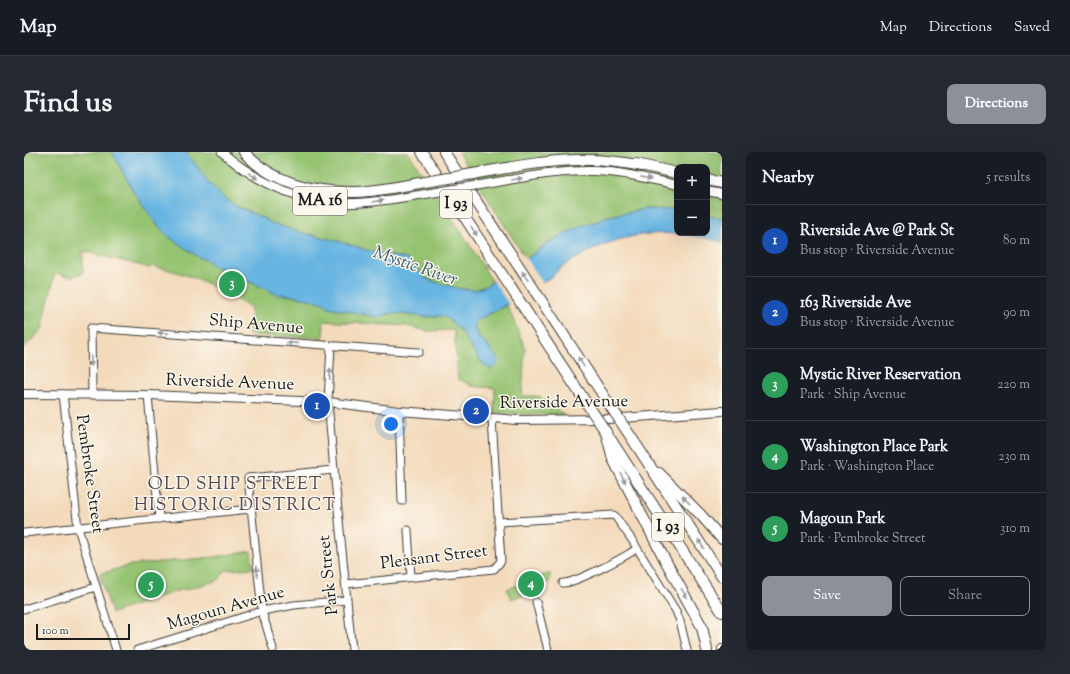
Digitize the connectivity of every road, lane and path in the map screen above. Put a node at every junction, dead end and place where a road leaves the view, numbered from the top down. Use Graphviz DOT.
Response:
graph roads {
  1 [pos="222,152"];
  2 [pos="244,152"];
  3 [pos="422,152"];
  4 [pos="444,152"];
  5 [pos="592,152"];
  6 [pos="643,166"];
  7 [pos="674,173"];
  8 [pos="710,175"];
  9 [pos="722,176"];
  10 [pos="710,181"];
  11 [pos="722,183"];
  12 [pos="674,184"];
  13 [pos="710,192"];
  14 [pos="722,194"];
  15 [pos="331,346"];
  16 [pos="419,352"];
  17 [pos="24,394"];
  18 [pos="63,394"];
  19 [pos="92,394"];
  20 [pos="148,395"];
  21 [pos="328,402"];
  22 [pos="400,411"];
  23 [pos="722,411"];
  24 [pos="492,419"];
  25 [pos="610,442"];
  26 [pos="646,461"];
  27 [pos="334,470"];
  28 [pos="402,501"];
  29 [pos="250,509"];
  30 [pos="159,519"];
  31 [pos="498,522"];
  32 [pos="78,528"];
  33 [pos="408,530"];
  34 [pos="24,533"];
  35 [pos="722,539"];
  36 [pos="637,548"];
  37 [pos="411,577"];
  38 [pos="722,577"];
  39 [pos="563,583"];
  40 [pos="346,584"];
  41 [pos="96,586"];
  42 [pos="347,600"];
  43 [pos="536,602"];
  44 [pos="24,609"];
  45 [pos="262,611"];
  46 [pos="722,612"];
  47 [pos="273,649"];
  48 [pos="116,650"];
  49 [pos="137,650"];
  50 [pos="352,650"];
  51 [pos="548,650"];
  52 [pos="687,650"];
  53 [pos="707,650"];
  1 -- 12 [label="main road, MA 16, one-way, bridge"];
  2 -- 6 [label="highway, bridge"];
  3 -- 25 [label="highway, I 93, one-way, bridge"];
  26 -- 4 [label="highway, I 93, one-way, bridge"];
  5 -- 6 [label="highway"];
  6 -- 7 [label="highway"];
  8 -- 9 [label="highway"];
  10 -- 11 [label="highway"];
  13 -- 14 [label="main road"];
  15 -- 16 [label="street, Ship Avenue"];
  15 -- 19 [label="street, Ship Avenue, one-way"];
  21 -- 15 [label="street, Park Street, one-way"];
  17 -- 18 [label="main road, Riverside Avenue"];
  18 -- 19 [label="main road, Riverside Avenue"];
  18 -- 32 [label="street, Pembroke Street"];
  19 -- 20 [label="main road, Riverside Avenue"];
  20 -- 21 [label="main road, Riverside Avenue"];
  20 -- 30 [label="street"];
  21 -- 22 [label="main road, Riverside Avenue"];
  21 -- 27 [label="street, Park Street"];
  22 -- 24 [label="main road, Riverside Avenue"];
  22 -- 28 [label="street"];
  23 -- 24 [label="main road, Riverside Avenue"];
  24 -- 31 [label="street, Pleasant Street"];
  25 -- 46 [label="highway, I 93"];
  25 -- 53 [label="highway, one-way"];
  35 -- 26 [label="highway, one-way"];
  38 -- 26 [label="highway, I 93, one-way"];
  27 -- 29 [label="street"];
  27 -- 40 [label="street, Park Street"];
  29 -- 30 [label="street"];
  45 -- 29 [label="street, one-way"];
  30 -- 32 [label="street"];
  31 -- 36 [label="street"];
  31 -- 37 [label="street, Pleasant Street"];
  32 -- 34 [label="street"];
  32 -- 41 [label="street, Pembroke Street"];
  33 -- 37 [label="street"];
  36 -- 39 [label="street"];
  36 -- 52 [label="street"];
  37 -- 40 [label="street, Pleasant Street"];
  40 -- 42 [label="street, Park Street"];
  41 -- 44 [label="street"];
  41 -- 48 [label="street, Pembroke Street"];
  42 -- 45 [label="street, Magoun Avenue"];
  42 -- 50 [label="street, Park Street"];
  43 -- 51 [label="street"];
  45 -- 47 [label="street"];
  45 -- 49 [label="street, Magoun Avenue"];
}
